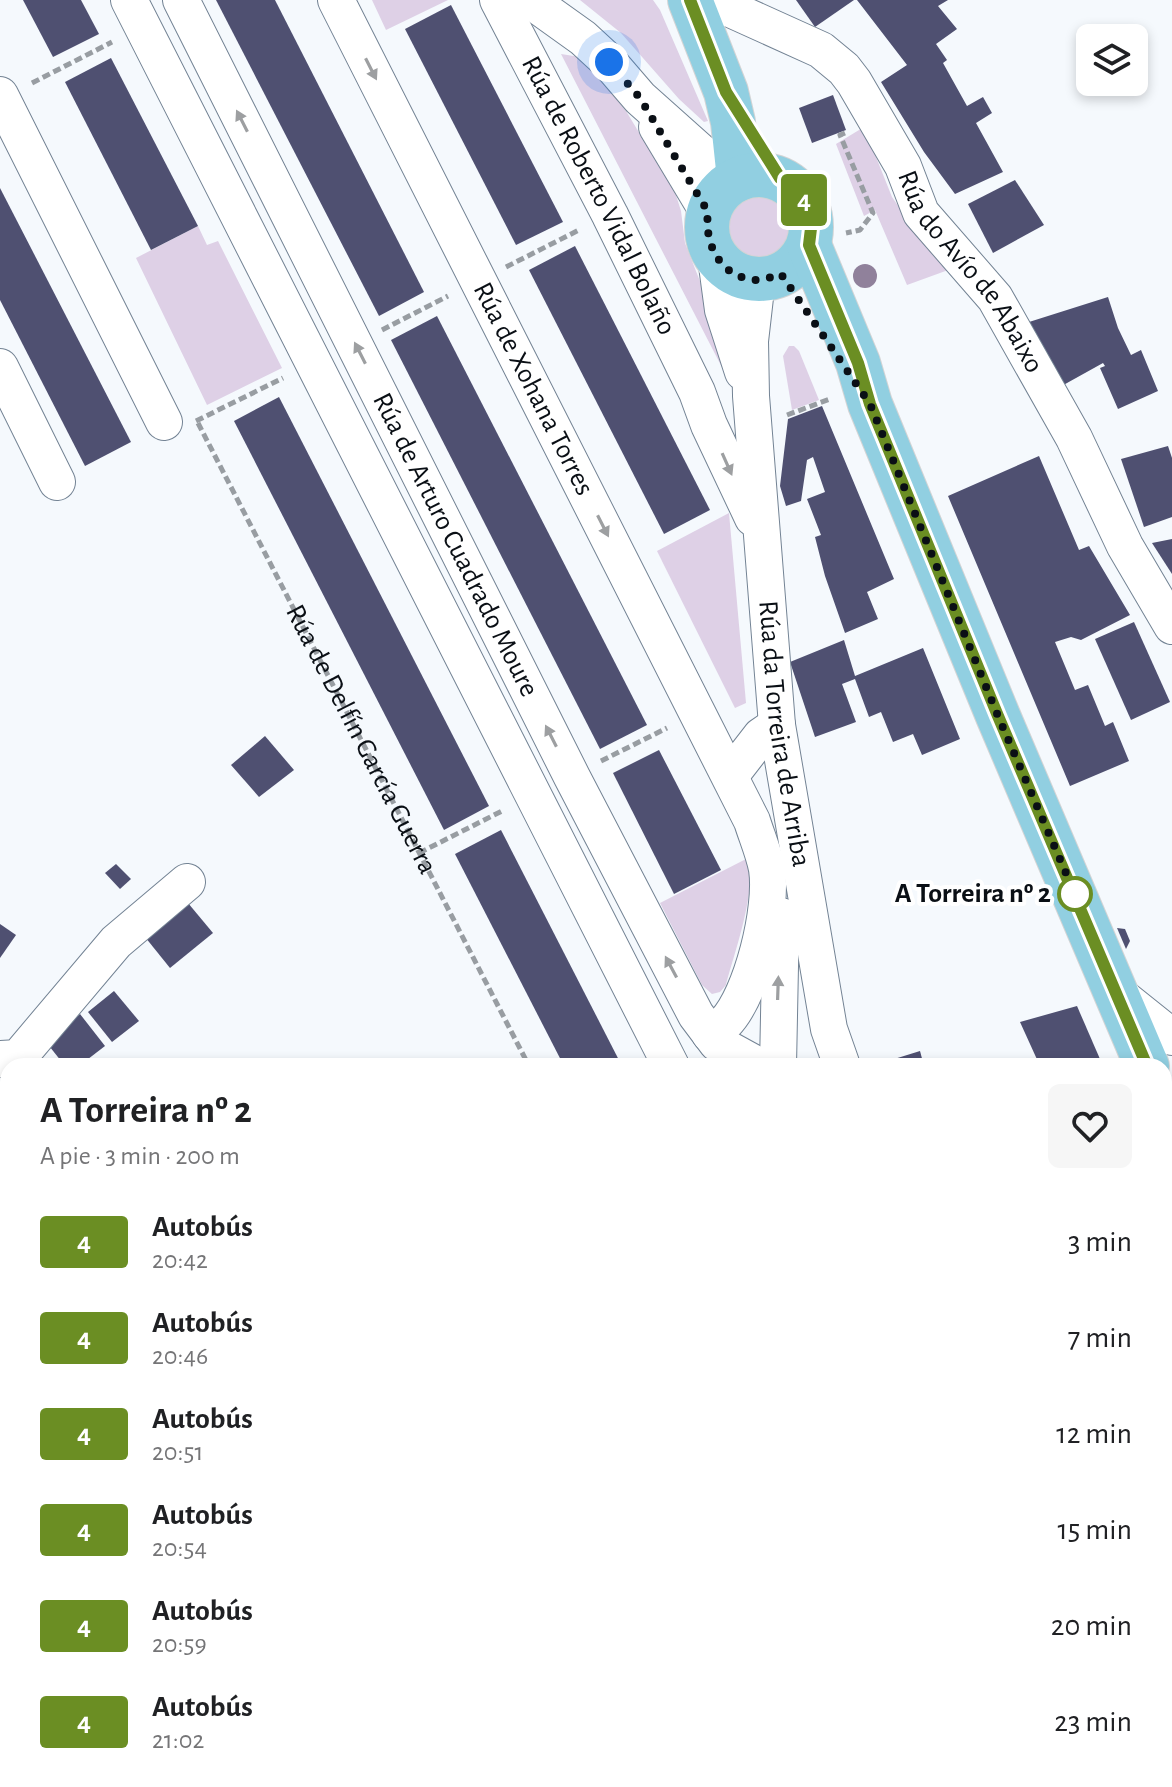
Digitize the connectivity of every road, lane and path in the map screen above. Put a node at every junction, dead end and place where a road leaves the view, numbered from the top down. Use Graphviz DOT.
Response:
graph roads {
  1 [pos="129,0"];
  2 [pos="181,0"];
  3 [pos="336,0"];
  4 [pos="498,0"];
  5 [pos="530,0"];
  6 [pos="691,0"];
  7 [pos="109,43"];
  8 [pos="35,81"];
  9 [pos="0,95"];
  10 [pos="842,138"];
  11 [pos="740,188"];
  12 [pos="576,232"];
  13 [pos="523,258"];
  14 [pos="716,258"];
  15 [pos="797,258"];
  16 [pos="439,300"];
  17 [pos="383,329"];
  18 [pos="0,367"];
  19 [pos="286,377"];
  20 [pos="697,392"];
  21 [pos="856,399"];
  22 [pos="759,407"];
  23 [pos="184,419"];
  24 [pos="57,482"];
  25 [pos="761,533"];
  26 [pos="1172,626"];
  27 [pos="777,725"];
  28 [pos="671,726"];
  29 [pos="611,756"];
  30 [pos="730,776"];
  31 [pos="512,806"];
  32 [pos="752,821"];
  33 [pos="795,836"];
  34 [pos="419,853"];
  35 [pos="187,882"];
  36 [pos="1117,993"];
  37 [pos="829,1029"];
  38 [pos="710,1034"];
  39 [pos="1172,1037"];
  40 [pos="9,1058"];
  41 [pos="525,1058"];
  42 [pos="667,1058"];
  43 [pos="744,1058"];
  44 [pos="778,1058"];
  45 [pos="824,1058"];
  46 [pos="839,1058"];
  47 [pos="1144,1058"];
  1 -- 42 [label="street, Rúa de Arturo Cuadrado Moure"];
  38 -- 2 [label="street, Rúa de Arturo Cuadrado Moure, one-way"];
  3 -- 30 [label="street, Rúa de Xohana Torres, one-way"];
  4 -- 20 [label="street, Rúa de Roberto Vidal Bolaño"];
  5 -- 11 [label="street"];
  6 -- 11 [label="main road"];
  6 -- 26 [label="street, Rúa do Avío de Abaixo"];
  7 -- 8 [label="path"];
  9 -- 23 [label="street"];
  10 -- 15 [label="path"];
  11 -- 14 [label="main road"];
  11 -- 15 [label="main road"];
  12 -- 13 [label="path"];
  14 -- 15 [label="main road"];
  14 -- 22 [label="street, Rúa da Torreira de Arriba"];
  15 -- 21 [label="main road"];
  15 -- 22 [label="street, Rúa da Torreira de Arriba"];
  16 -- 17 [label="path"];
  18 -- 24 [label="street"];
  19 -- 23 [label="path"];
  20 -- 22 [label="street, Rúa de Roberto Vidal Bolaño"];
  20 -- 25 [label="street, Rúa de Roberto Vidal Bolaño, one-way"];
  21 -- 22 [label="path"];
  21 -- 36 [label="main road"];
  22 -- 25 [label="street, Rúa da Torreira de Arriba"];
  23 -- 34 [label="path, Rúa de Delfín García Guerra"];
  25 -- 27 [label="street, Rúa da Torreira de Arriba"];
  27 -- 30 [label="street"];
  27 -- 33 [label="street, Rúa da Torreira de Arriba"];
  28 -- 29 [label="path"];
  30 -- 32 [label="street, Rúa de Xohana Torres"];
  31 -- 34 [label="path"];
  32 -- 33 [label="street"];
  32 -- 38 [label="street, Rúa de Xohana Torres"];
  33 -- 37 [label="street, Rúa da Torreira de Arriba"];
  44 -- 33 [label="street, one-way"];
  34 -- 41 [label="path, Rúa de Delfín García Guerra"];
  35 -- 40 [label="street"];
  36 -- 39 [label="street"];
  36 -- 47 [label="main road"];
  37 -- 45 [label="street"];
  37 -- 46 [label="street, Rúa da Torreira de Arriba"];
  38 -- 43 [label="street, Rúa de Arturo Cuadrado Moure"];
}
